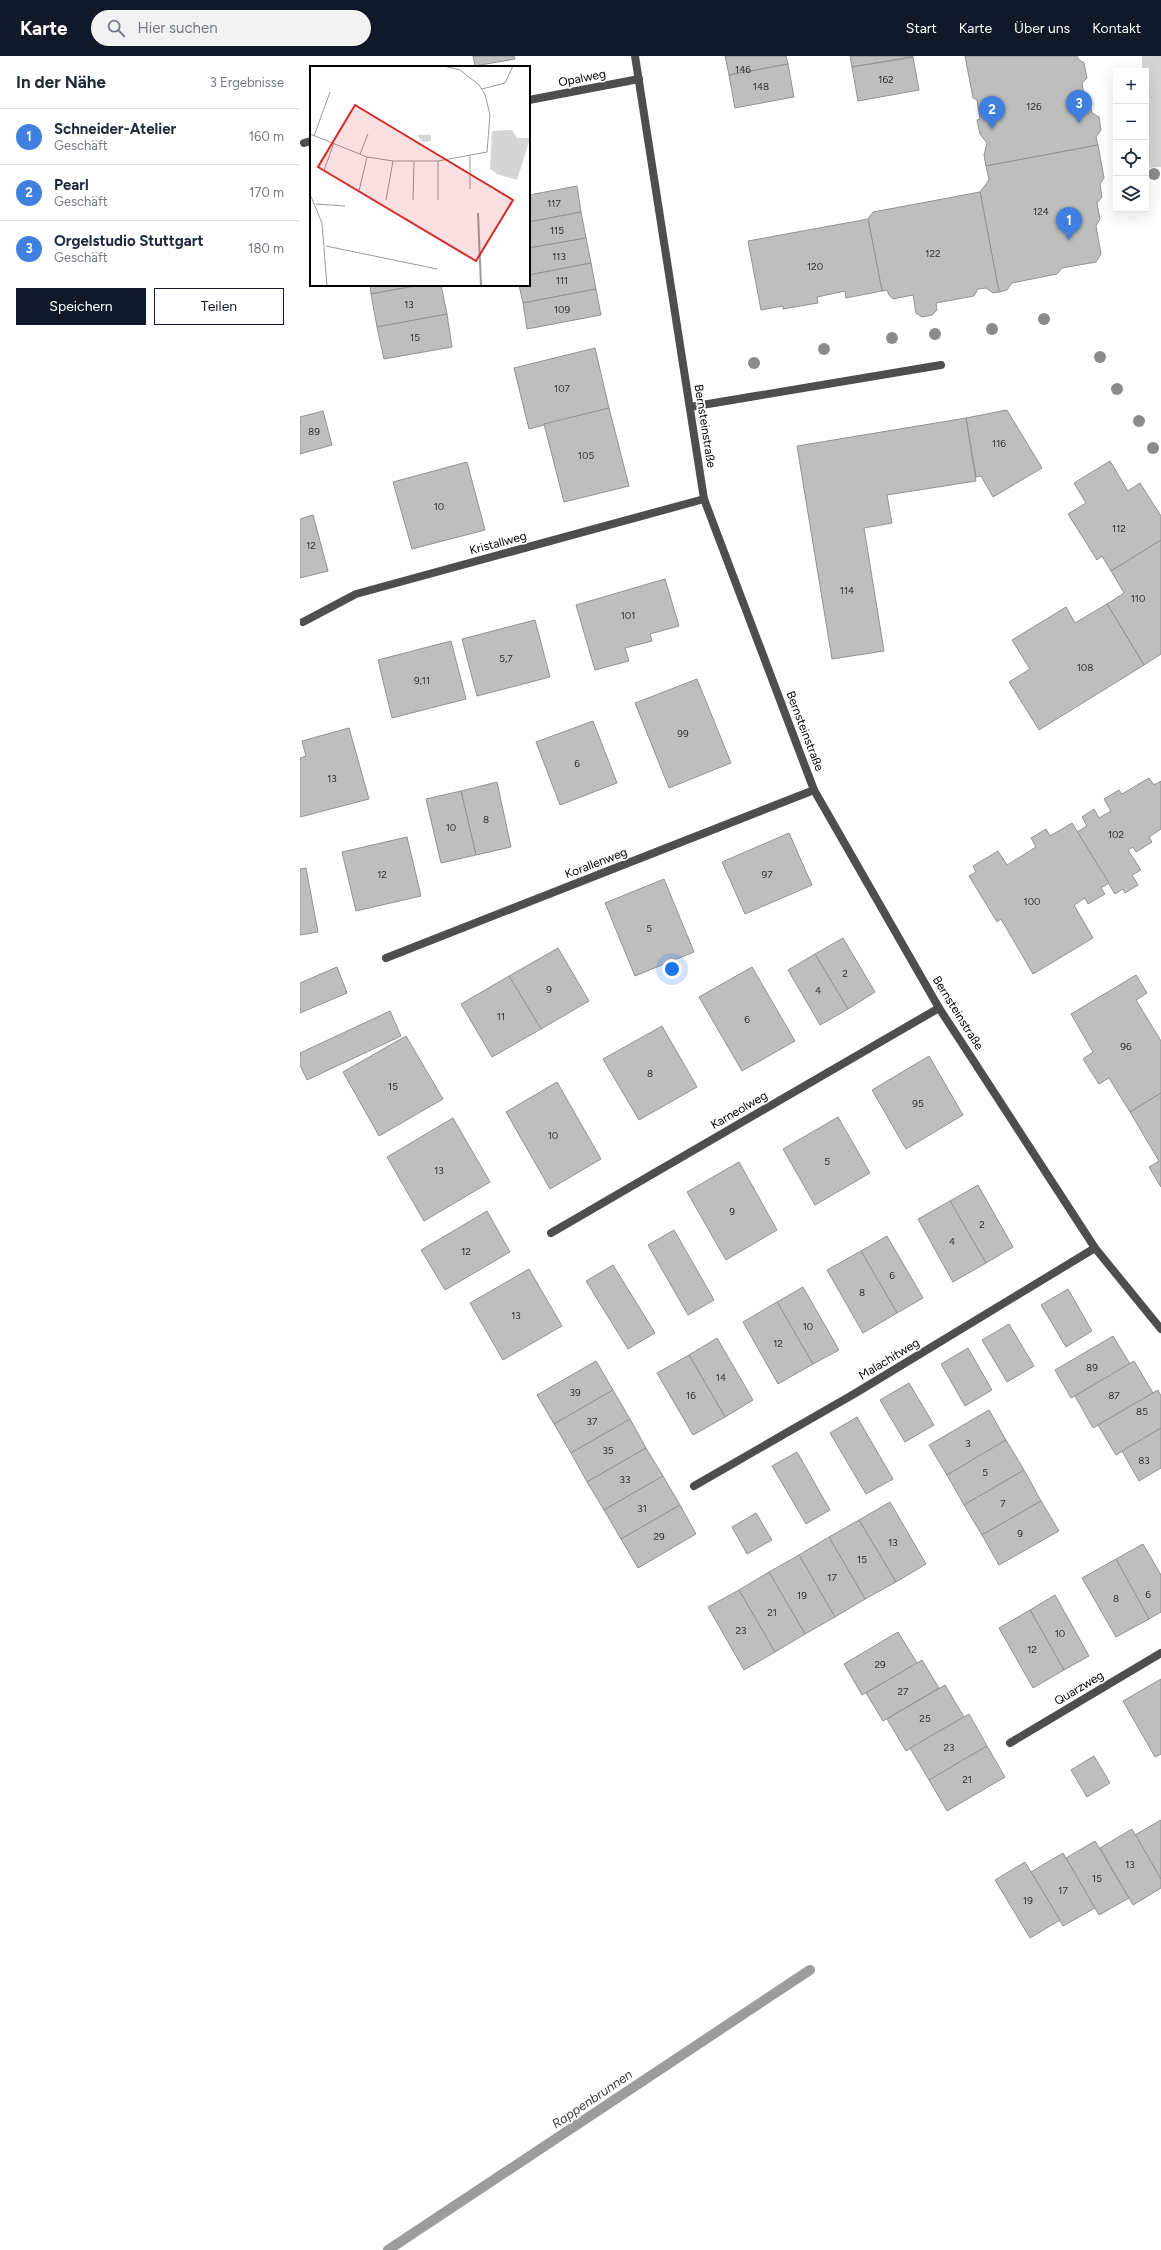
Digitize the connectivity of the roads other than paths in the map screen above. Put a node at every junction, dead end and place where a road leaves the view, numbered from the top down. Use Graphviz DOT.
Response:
graph roads {
  1 [pos="635,56"];
  2 [pos="639,80"];
  3 [pos="530,100"];
  4 [pos="941,366"];
  5 [pos="690,407"];
  6 [pos="704,499"];
  7 [pos="303,622"];
  8 [pos="814,790"];
  9 [pos="386,958"];
  10 [pos="940,1008"];
  11 [pos="551,1233"];
  12 [pos="1095,1248"];
  13 [pos="1161,1329"];
  14 [pos="694,1486"];
  15 [pos="1161,1653"];
  16 [pos="1010,1743"];
  1 -- 2 [label="street, Bernsteinstraße"];
  2 -- 3 [label="street, Opalweg"];
  2 -- 5 [label="street, Bernsteinstraße"];
  4 -- 5 [label="street"];
  5 -- 6 [label="street, Bernsteinstraße"];
  6 -- 7 [label="street, Kristallweg"];
  6 -- 8 [label="street, Bernsteinstraße"];
  8 -- 9 [label="street, Korallenweg"];
  8 -- 10 [label="street, Bernsteinstraße"];
  10 -- 11 [label="street, Karneolweg"];
  10 -- 12 [label="street, Bernsteinstraße"];
  12 -- 13 [label="street, Bernsteinstraße"];
  12 -- 14 [label="street, Malachitweg"];
  15 -- 16 [label="street, Quarzweg"];
}
